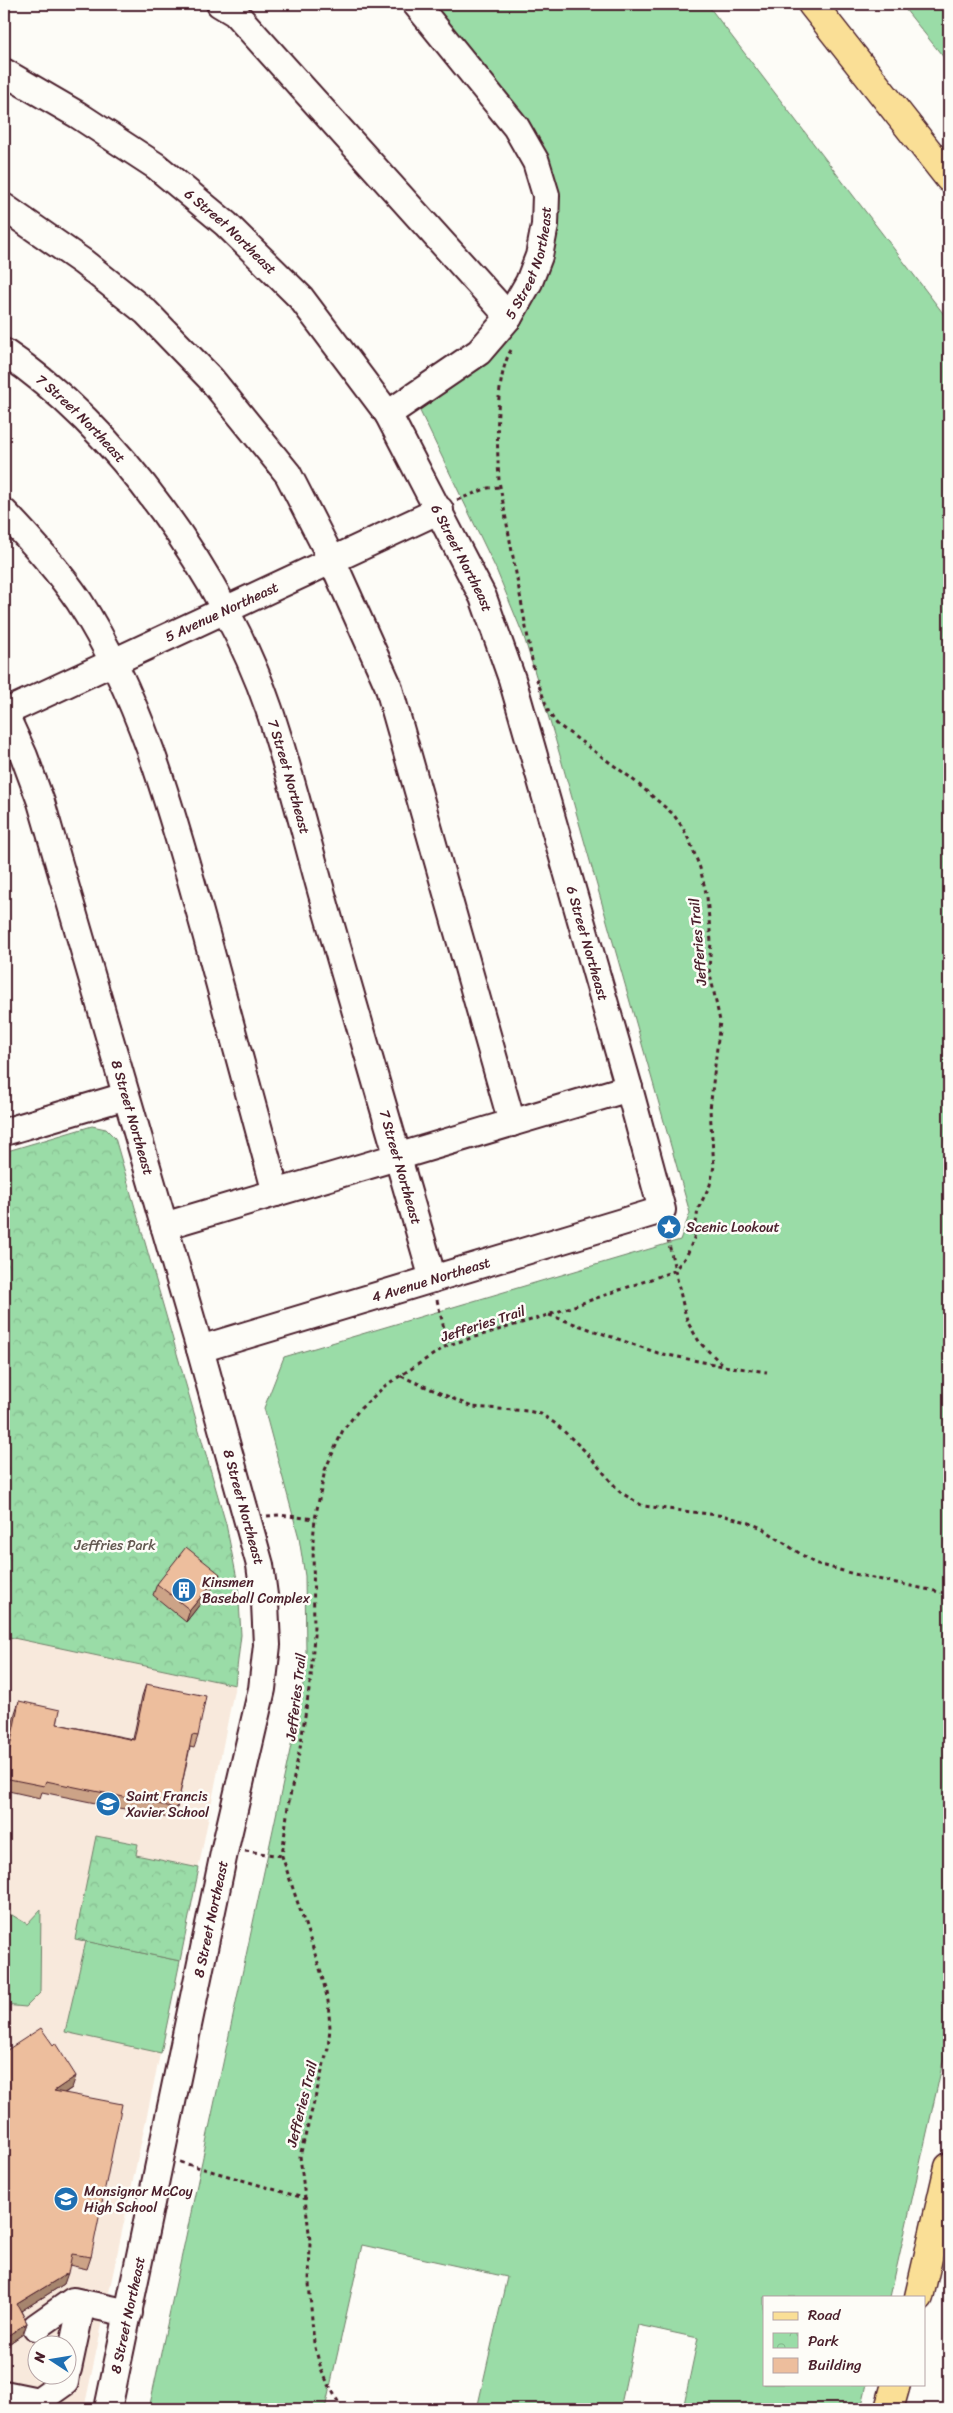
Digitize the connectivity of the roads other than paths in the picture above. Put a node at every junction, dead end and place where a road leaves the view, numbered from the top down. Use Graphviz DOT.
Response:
graph roads {
  1 [pos="220,4"];
  2 [pos="416,4"];
  3 [pos="812,4"];
  4 [pos="4,72"];
  5 [pos="924,146"];
  6 [pos="949,178"];
  7 [pos="949,194"];
  8 [pos="4,207"];
  9 [pos="509,317"];
  10 [pos="4,352"];
  11 [pos="388,414"];
  12 [pos="440,510"];
  13 [pos="4,512"];
  14 [pos="332,560"];
  15 [pos="226,609"];
  16 [pos="113,662"];
  17 [pos="4,712"];
  18 [pos="629,1088"];
  19 [pos="126,1096"];
  20 [pos="512,1123"];
  21 [pos="4,1132"];
  22 [pos="397,1157"];
  23 [pos="276,1193"];
  24 [pos="662,1210"];
  25 [pos="164,1226"];
  26 [pos="433,1279"];
  27 [pos="200,1349"];
  28 [pos="949,2167"];
  29 [pos="919,2296"];
  30 [pos="82,2303"];
  31 [pos="128,2313"];
  32 [pos="36,2327"];
  33 [pos="75,2336"];
  34 [pos="59,2386"];
  35 [pos="895,2386"];
  36 [pos="4,2394"];
  37 [pos="108,2409"];
  38 [pos="889,2409"];
  1 -- 9 [label="street"];
  2 -- 9 [label="street, 5 Street Northeast"];
  3 -- 5 [label="main road"];
  4 -- 11 [label="street, 6 Street Northeast"];
  5 -- 6 [label="main road"];
  5 -- 7 [label="main road"];
  8 -- 14 [label="street"];
  9 -- 11 [label="street, 5 Street Northeast"];
  10 -- 15 [label="street, 7 Street Northeast"];
  11 -- 12 [label="street, 6 Street Northeast"];
  12 -- 14 [label="street, 5 Avenue Northeast"];
  12 -- 18 [label="street, 6 Street Northeast"];
  13 -- 16 [label="street"];
  14 -- 15 [label="street, 5 Avenue Northeast"];
  14 -- 20 [label="street"];
  15 -- 16 [label="street, 5 Avenue Northeast"];
  15 -- 22 [label="street, 7 Street Northeast"];
  16 -- 17 [label="street, 5 Avenue Northeast"];
  16 -- 23 [label="street"];
  17 -- 19 [label="street, 8 Street Northeast"];
  18 -- 20 [label="street"];
  18 -- 24 [label="street, 6 Street Northeast"];
  19 -- 21 [label="street"];
  19 -- 25 [label="street, 8 Street Northeast"];
  20 -- 22 [label="street"];
  22 -- 23 [label="street"];
  22 -- 26 [label="street, 7 Street Northeast"];
  23 -- 25 [label="street"];
  24 -- 26 [label="street, 4 Avenue Northeast"];
  25 -- 27 [label="street, 8 Street Northeast"];
  26 -- 27 [label="street, 4 Avenue Northeast"];
  27 -- 31 [label="street, 8 Street Northeast"];
  28 -- 29 [label="main road"];
  30 -- 31 [label="street"];
  30 -- 32 [label="street"];
  30 -- 33 [label="street"];
  31 -- 37 [label="street, 8 Street Northeast"];
  34 -- 36 [label="street"];
  35 -- 38 [label="main road"];
}
